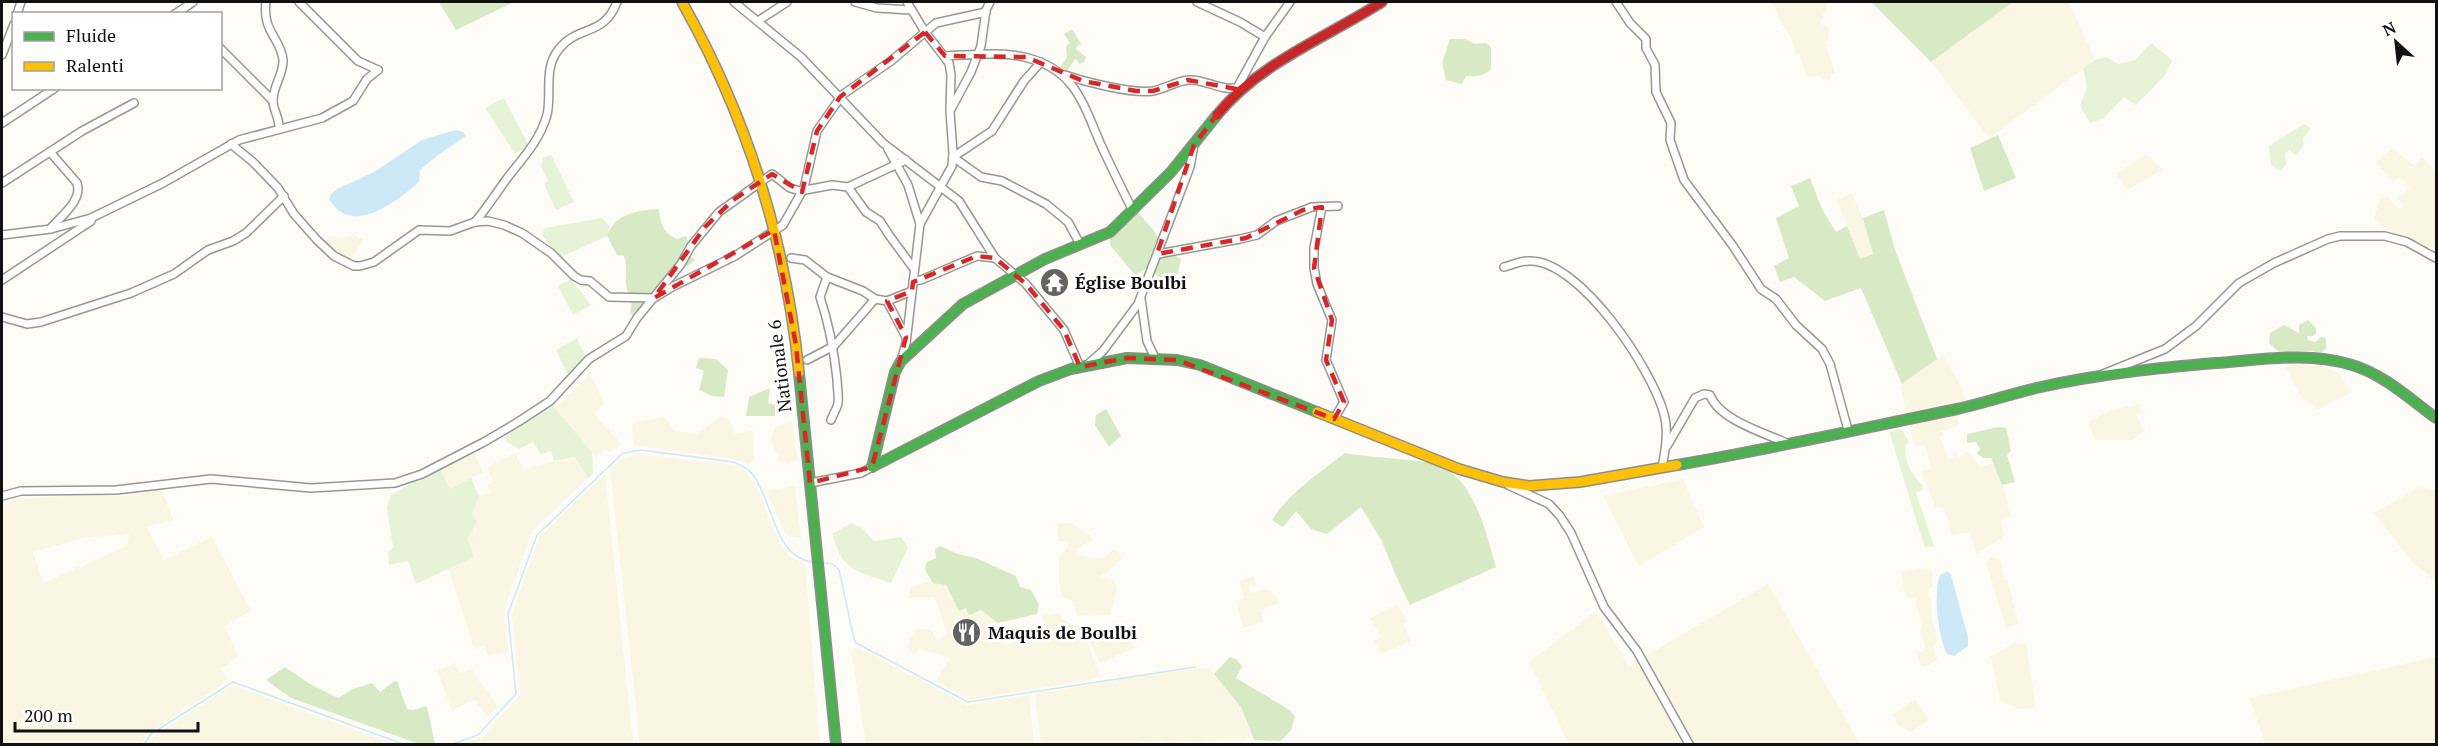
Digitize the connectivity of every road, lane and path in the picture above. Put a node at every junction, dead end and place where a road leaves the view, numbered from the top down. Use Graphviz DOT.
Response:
graph roads {
  1 [pos="266,2"];
  2 [pos="299,2"];
  3 [pos="618,2"];
  4 [pos="682,2"];
  5 [pos="734,2"];
  6 [pos="787,2"];
  7 [pos="855,2"];
  8 [pos="907,2"];
  9 [pos="990,2"];
  10 [pos="1197,2"];
  11 [pos="1290,2"];
  12 [pos="1382,2"];
  13 [pos="1616,2"];
  14 [pos="911,10"];
  15 [pos="986,12"];
  16 [pos="758,21"];
  17 [pos="12,27"];
  18 [pos="925,32"];
  19 [pos="1265,37"];
  20 [pos="3,42"];
  21 [pos="222,50"];
  22 [pos="2,54"];
  23 [pos="976,55"];
  24 [pos="945,56"];
  25 [pos="1041,62"];
  26 [pos="1062,75"];
  27 [pos="1247,85"];
  28 [pos="1236,89"];
  29 [pos="52,90"];
  30 [pos="840,97"];
  31 [pos="1231,98"];
  32 [pos="273,101"];
  33 [pos="134,103"];
  34 [pos="950,111"];
  35 [pos="2,123"];
  36 [pos="279,129"];
  37 [pos="231,144"];
  38 [pos="886,145"];
  39 [pos="1194,146"];
  40 [pos="50,152"];
  41 [pos="953,157"];
  42 [pos="906,160"];
  43 [pos="897,164"];
  44 [pos="761,181"];
  45 [pos="2,183"];
  46 [pos="848,187"];
  47 [pos="942,187"];
  48 [pos="800,191"];
  49 [pos="284,196"];
  50 [pos="1338,206"];
  51 [pos="1322,207"];
  52 [pos="1133,211"];
  53 [pos="100,214"];
  54 [pos="475,222"];
  55 [pos="920,224"];
  56 [pos="51,229"];
  57 [pos="774,230"];
  58 [pos="2,235"];
  59 [pos="1080,244"];
  60 [pos="1158,254"];
  61 [pos="791,258"];
  62 [pos="995,258"];
  63 [pos="2436,258"];
  64 [pos="1504,267"];
  65 [pos="914,268"];
  66 [pos="1015,276"];
  67 [pos="827,277"];
  68 [pos="2,280"];
  69 [pos="913,281"];
  70 [pos="912,291"];
  71 [pos="654,298"];
  72 [pos="875,299"];
  73 [pos="1141,299"];
  74 [pos="887,301"];
  75 [pos="2,317"];
  76 [pos="906,337"];
  77 [pos="834,346"];
  78 [pos="1155,358"];
  79 [pos="807,360"];
  80 [pos="901,361"];
  81 [pos="1084,366"];
  82 [pos="2101,376"];
  83 [pos="2436,418"];
  84 [pos="1334,419"];
  85 [pos="831,420"];
  86 [pos="1848,430"];
  87 [pos="1789,444"];
  88 [pos="1666,448"];
  89 [pos="872,467"];
  90 [pos="1662,468"];
  91 [pos="1503,482"];
  92 [pos="810,483"];
  93 [pos="2,496"];
  94 [pos="836,744"];
  95 [pos="1689,744"];
  1 -- 32 [label="street"];
  2 -- 36 [label="street"];
  3 -- 54 [label="street"];
  4 -- 44 [label="street, Nationale 6"];
  5 -- 16 [label="street"];
  6 -- 16 [label="street"];
  7 -- 14 [label="street"];
  8 -- 14 [label="street"];
  9 -- 15 [label="street"];
  10 -- 19 [label="street"];
  11 -- 19 [label="street"];
  12 -- 27 [label="street"];
  13 -- 86 [label="street"];
  14 -- 18 [label="street"];
  15 -- 18 [label="street"];
  15 -- 23 [label="street"];
  16 -- 30 [label="street"];
  17 -- 20 [label="street"];
  18 -- 24 [label="street"];
  18 -- 30 [label="street"];
  19 -- 28 [label="street"];
  20 -- 22 [label="street"];
  21 -- 32 [label="street"];
  23 -- 24 [label="street"];
  23 -- 25 [label="street"];
  23 -- 34 [label="street"];
  24 -- 34 [label="street"];
  25 -- 26 [label="street"];
  25 -- 41 [label="street"];
  26 -- 28 [label="street"];
  26 -- 52 [label="street"];
  27 -- 28 [label="street"];
  27 -- 31 [label="street"];
  28 -- 31 [label="street"];
  29 -- 35 [label="street"];
  30 -- 38 [label="street"];
  30 -- 48 [label="street"];
  31 -- 39 [label="street"];
  32 -- 36 [label="street"];
  33 -- 40 [label="street"];
  34 -- 41 [label="street"];
  36 -- 37 [label="street"];
  37 -- 49 [label="street"];
  37 -- 53 [label="street"];
  38 -- 42 [label="street"];
  38 -- 43 [label="street"];
  39 -- 52 [label="street"];
  39 -- 60 [label="street"];
  40 -- 45 [label="street"];
  40 -- 56 [label="street"];
  41 -- 47 [label="street"];
  41 -- 59 [label="street"];
  42 -- 43 [label="street"];
  42 -- 47 [label="street"];
  43 -- 46 [label="street"];
  43 -- 55 [label="street"];
  44 -- 48 [label="street"];
  44 -- 57 [label="street, Nationale 6"];
  44 -- 71 [label="street"];
  46 -- 48 [label="street"];
  46 -- 65 [label="street"];
  47 -- 55 [label="street"];
  47 -- 62 [label="street"];
  48 -- 57 [label="street"];
  49 -- 54 [label="street"];
  49 -- 75 [label="street"];
  50 -- 51 [label="street"];
  51 -- 60 [label="street"];
  51 -- 84 [label="street"];
  52 -- 59 [label="street"];
  53 -- 56 [label="street"];
  53 -- 68 [label="street"];
  54 -- 71 [label="street"];
  55 -- 65 [label="street"];
  56 -- 58 [label="street"];
  57 -- 71 [label="street"];
  57 -- 92 [label="street, Nationale 6"];
  59 -- 66 [label="street"];
  60 -- 73 [label="street"];
  61 -- 67 [label="street"];
  62 -- 66 [label="street"];
  62 -- 69 [label="street"];
  63 -- 82 [label="street"];
  64 -- 88 [label="street"];
  65 -- 69 [label="street"];
  66 -- 80 [label="street"];
  66 -- 81 [label="street"];
  67 -- 72 [label="street"];
  67 -- 77 [label="street"];
  69 -- 70 [label="street"];
  70 -- 74 [label="street"];
  70 -- 76 [label="street"];
  71 -- 93 [label="street"];
  72 -- 74 [label="street"];
  72 -- 77 [label="street"];
  73 -- 78 [label="street"];
  73 -- 81 [label="street"];
  74 -- 76 [label="street"];
  76 -- 80 [label="street"];
  77 -- 79 [label="street"];
  77 -- 85 [label="street"];
  78 -- 81 [label="street"];
  78 -- 84 [label="street"];
  80 -- 89 [label="street"];
  81 -- 89 [label="street"];
  82 -- 83 [label="street"];
  82 -- 86 [label="street"];
  84 -- 91 [label="street"];
  86 -- 87 [label="street"];
  87 -- 88 [label="street"];
  87 -- 90 [label="street"];
  88 -- 90 [label="street"];
  89 -- 92 [label="street"];
  90 -- 91 [label="street"];
  91 -- 95 [label="street"];
  92 -- 94 [label="street, Nationale 6"];
}
